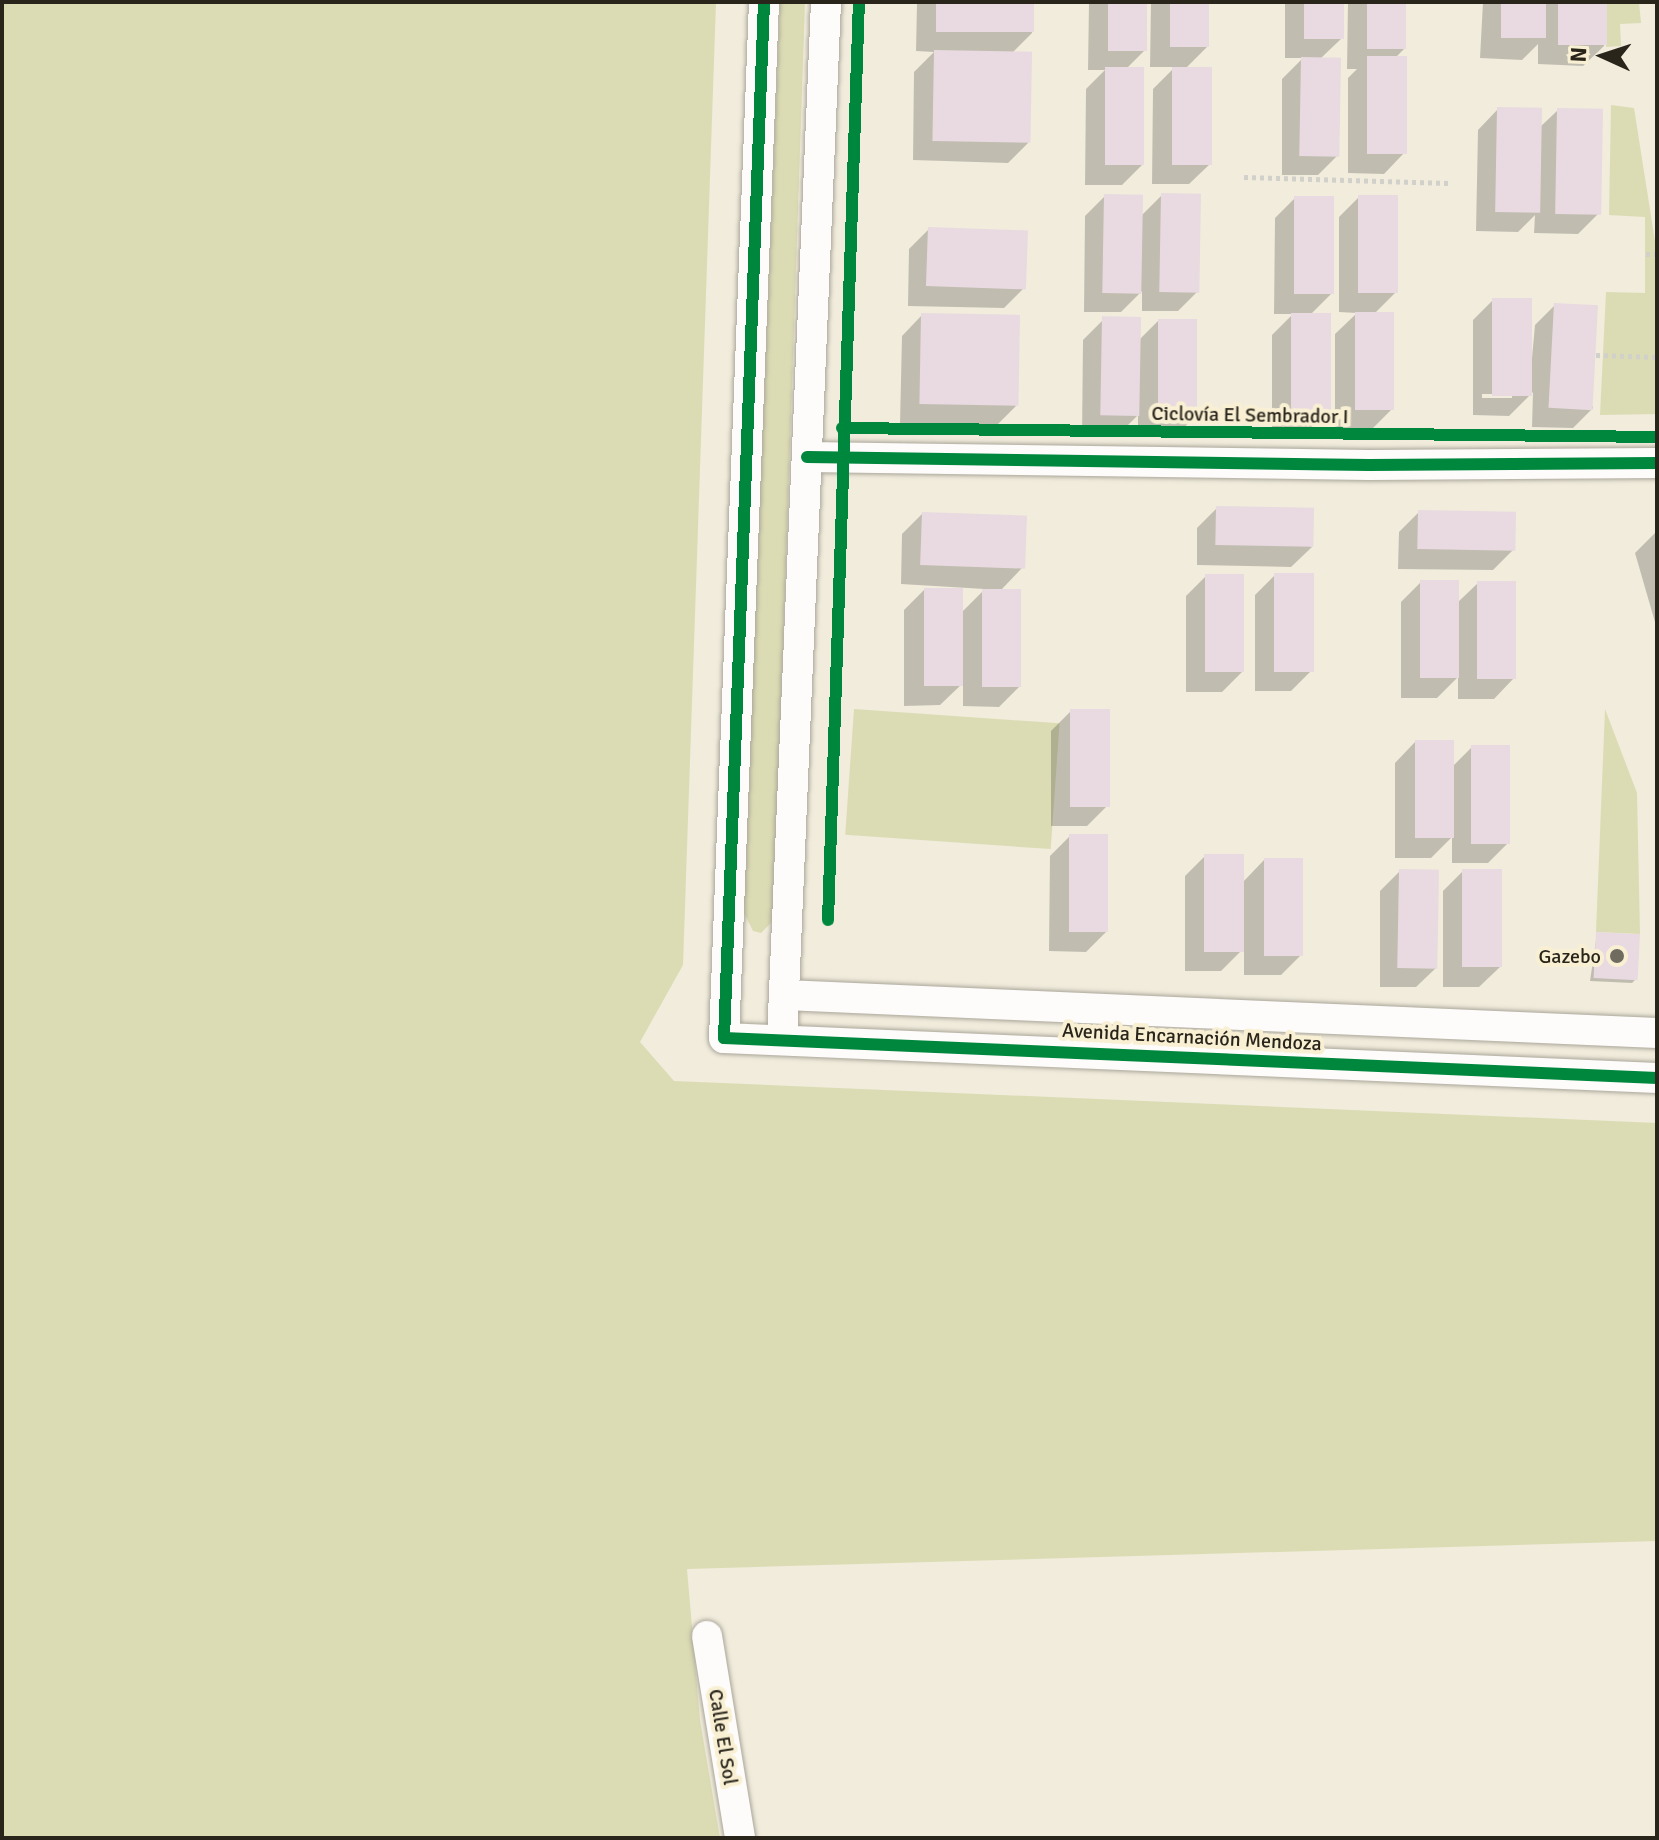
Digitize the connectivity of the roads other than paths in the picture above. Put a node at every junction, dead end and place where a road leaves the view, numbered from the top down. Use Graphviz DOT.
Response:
graph roads {
  1 [pos="764,2"];
  2 [pos="826,2"];
  3 [pos="807,457"];
  4 [pos="1657,463"];
  5 [pos="785,995"];
  6 [pos="1657,1033"];
  7 [pos="782,1039"];
  8 [pos="1657,1078"];
  9 [pos="707,1636"];
  10 [pos="740,1838"];
  1 -- 7 [label="street, Avenida Encarnación Mendoza"];
  2 -- 3 [label="street"];
  3 -- 4 [label="street"];
  3 -- 5 [label="street"];
  5 -- 6 [label="street, Avenida Encarnación Mendoza"];
  5 -- 7 [label="street"];
  7 -- 8 [label="street, Avenida Encarnación Mendoza"];
  9 -- 10 [label="street, Calle El Sol"];
}
